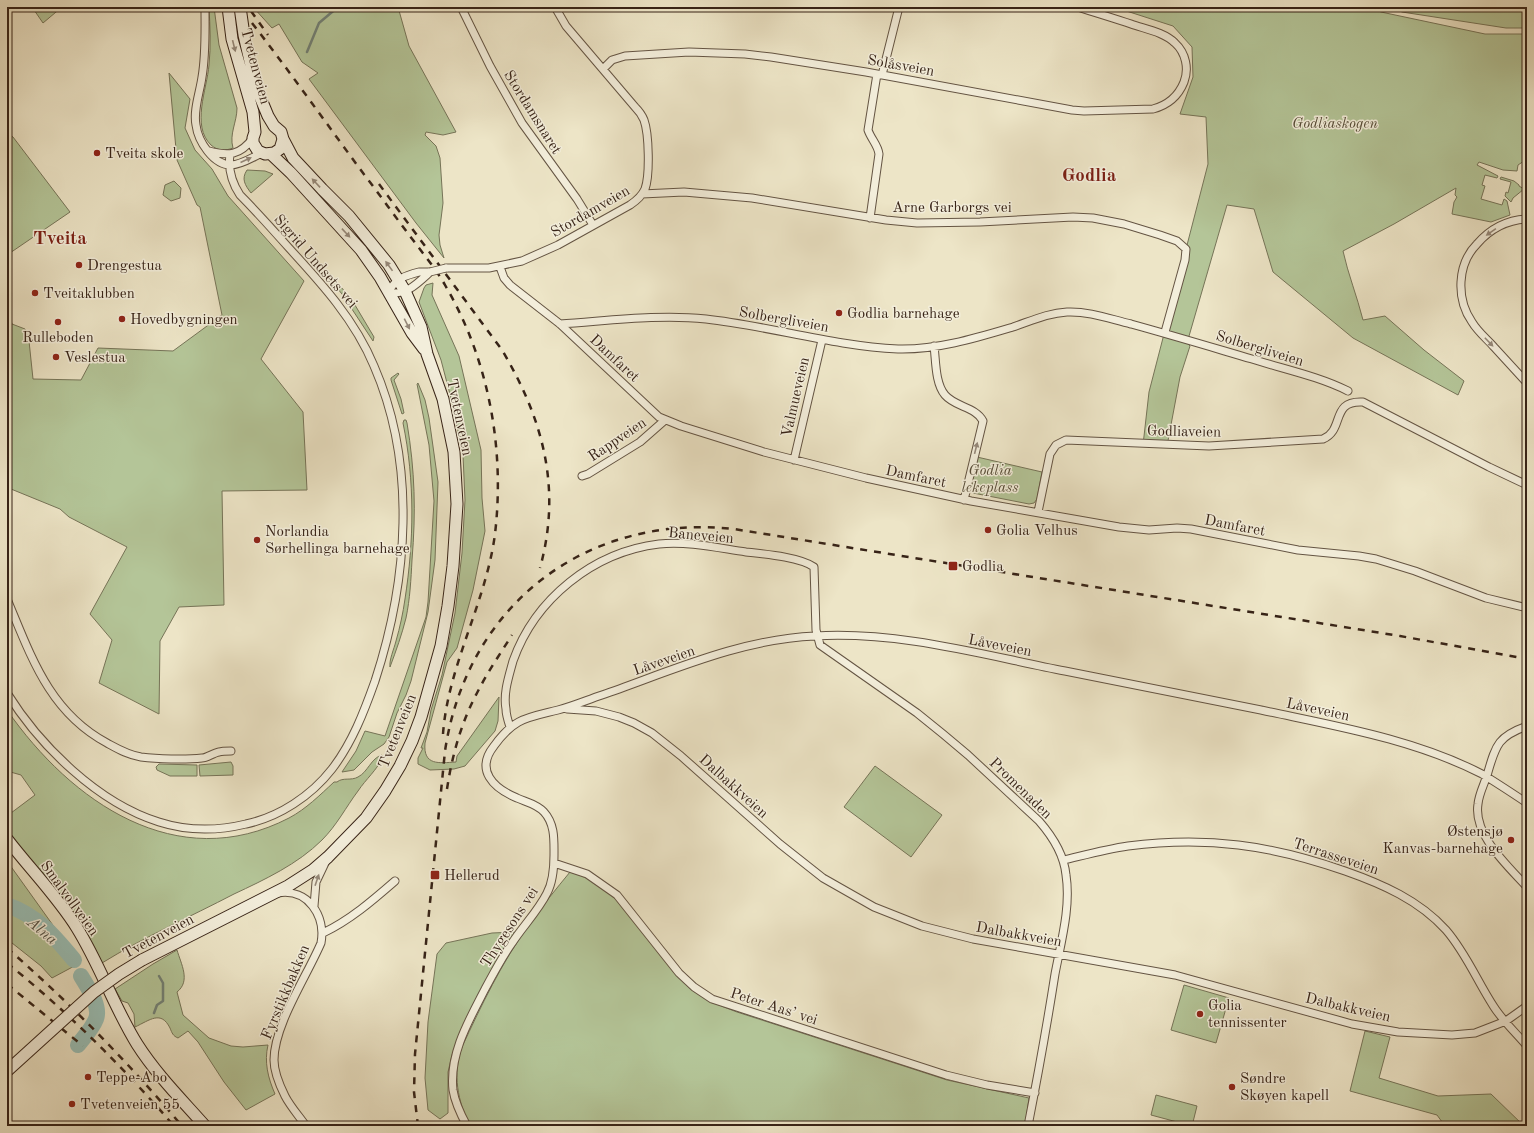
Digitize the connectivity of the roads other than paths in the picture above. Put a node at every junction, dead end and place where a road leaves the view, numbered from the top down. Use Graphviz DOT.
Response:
graph roads {
  1 [pos="205,7"];
  2 [pos="228,7"];
  3 [pos="240,7"];
  4 [pos="461,7"];
  5 [pos="555,7"];
  6 [pos="899,7"];
  7 [pos="1078,7"];
  8 [pos="603,69"];
  9 [pos="879,74"];
  10 [pos="274,126"];
  11 [pos="254,135"];
  12 [pos="283,139"];
  13 [pos="209,151"];
  14 [pos="230,154"];
  15 [pos="267,154"];
  16 [pos="229,165"];
  17 [pos="642,194"];
  18 [pos="870,218"];
  19 [pos="1527,219"];
  20 [pos="593,225"];
  21 [pos="500,267"];
  22 [pos="426,274"];
  23 [pos="399,280"];
  24 [pos="405,291"];
  25 [pos="389,292"];
  26 [pos="560,324"];
  27 [pos="1164,332"];
  28 [pos="822,340"];
  29 [pos="934,346"];
  30 [pos="427,354"];
  31 [pos="1527,383"];
  32 [pos="1348,391"];
  33 [pos="665,420"];
  34 [pos="794,460"];
  35 [pos="582,476"];
  36 [pos="1527,485"];
  37 [pos="964,500"];
  38 [pos="1038,512"];
  39 [pos="7,599"];
  40 [pos="1527,608"];
  41 [pos="817,636"];
  42 [pos="7,693"];
  43 [pos="561,709"];
  44 [pos="1527,726"];
  45 [pos="510,727"];
  46 [pos="231,751"];
  47 [pos="486,767"];
  48 [pos="1486,777"];
  49 [pos="1527,803"];
  50 [pos="7,839"];
  51 [pos="328,857"];
  52 [pos="1064,860"];
  53 [pos="554,863"];
  54 [pos="395,881"];
  55 [pos="1527,886"];
  56 [pos="274,894"];
  57 [pos="314,906"];
  58 [pos="323,933"];
  59 [pos="1059,954"];
  60 [pos="1527,1006"];
  61 [pos="1506,1021"];
  62 [pos="1527,1046"];
  63 [pos="7,1071"];
  64 [pos="1035,1093"];
  65 [pos="205,1126"];
  66 [pos="306,1126"];
  67 [pos="466,1126"];
  68 [pos="1028,1126"];
  1 -- 13 [label="street"];
  2 -- 11 [label="main road, Tvetenveien, one-way"];
  3 -- 10 [label="main road, Tvetenveien"];
  4 -- 20 [label="street, Stordamsnaret"];
  5 -- 8 [label="street, Stordamveien"];
  6 -- 9 [label="street"];
  7 -- 9 [label="street, Solåsveien"];
  8 -- 9 [label="street, Solåsveien"];
  8 -- 17 [label="street, Stordamveien"];
  9 -- 18 [label="street"];
  10 -- 11 [label="main road, Tvetenveien"];
  10 -- 12 [label="main road, Tvetenveien"];
  11 -- 14 [label="street"];
  11 -- 15 [label="main road, Tvetenveien"];
  12 -- 15 [label="main road"];
  23 -- 12 [label="main road, Tvetenveien, one-way"];
  13 -- 14 [label="street"];
  13 -- 16 [label="street"];
  14 -- 16 [label="street, Sigrid Undsets vei"];
  16 -- 15 [label="street, one-way"];
  15 -- 25 [label="main road, Tvetenveien, one-way"];
  16 -- 42 [label="street, Sigrid Undsets vei"];
  17 -- 18 [label="street, Arne Garborgs vei"];
  17 -- 20 [label="street, Stordamveien"];
  18 -- 27 [label="street, Arne Garborgs vei"];
  19 -- 31 [label="street, one-way"];
  20 -- 21 [label="street, Stordamveien"];
  21 -- 22 [label="street, Stordamveien, bridge"];
  21 -- 26 [label="street, Damfaret"];
  22 -- 23 [label="street, Stordamveien"];
  22 -- 24 [label="street, Stordamveien"];
  23 -- 24 [label="main road, Tvetenveien"];
  23 -- 25 [label="street, Stordamveien"];
  24 -- 25 [label="street"];
  24 -- 30 [label="main road, Tvetenveien"];
  25 -- 30 [label="main road, Tvetenveien, one-way"];
  26 -- 28 [label="street, Solbergliveien"];
  26 -- 33 [label="street, Damfaret"];
  27 -- 29 [label="street, Solbergliveien"];
  27 -- 32 [label="street, Solbergliveien"];
  28 -- 29 [label="street, Solbergliveien"];
  28 -- 34 [label="street, Valmueveien"];
  37 -- 29 [label="street, one-way"];
  30 -- 51 [label="main road, Tvetenveien"];
  33 -- 34 [label="street, Damfaret"];
  33 -- 35 [label="street, Rappveien"];
  34 -- 37 [label="street, Damfaret"];
  36 -- 38 [label="street, Godliaveien"];
  37 -- 38 [label="street, Damfaret"];
  38 -- 40 [label="street, Damfaret"];
  39 -- 46 [label="street"];
  41 -- 43 [label="street, Låveveien"];
  41 -- 45 [label="street, Baneveien"];
  41 -- 48 [label="street, Låveveien"];
  41 -- 52 [label="street, Promenaden"];
  43 -- 45 [label="street, Låveveien"];
  43 -- 59 [label="street, Dalbakkveien"];
  44 -- 48 [label="street"];
  45 -- 47 [label="street, Låveveien"];
  47 -- 53 [label="street, Thygesons vei"];
  48 -- 49 [label="street, Låveveien"];
  48 -- 55 [label="street"];
  50 -- 65 [label="main road, Smalvollveien"];
  51 -- 56 [label="main road, Tvetenveien"];
  57 -- 51 [label="street, Fyrstikkbakken, one-way"];
  52 -- 59 [label="street, Promenaden"];
  52 -- 61 [label="street, Terrasseveien"];
  53 -- 64 [label="street, Peter Aas’ vei"];
  53 -- 67 [label="street, Thygesons vei"];
  54 -- 58 [label="street, Fyrstikkbakken"];
  56 -- 57 [label="street"];
  56 -- 63 [label="main road, Tvetenveien, bridge"];
  57 -- 58 [label="street, Fyrstikkbakken"];
  58 -- 66 [label="street, Fyrstikkbakken"];
  59 -- 61 [label="street, Dalbakkveien"];
  59 -- 64 [label="street, Promenaden"];
  60 -- 61 [label="street, Dalbakkveien"];
  61 -- 62 [label="street, Terrasseveien"];
  64 -- 68 [label="street, Promenaden"];
}
